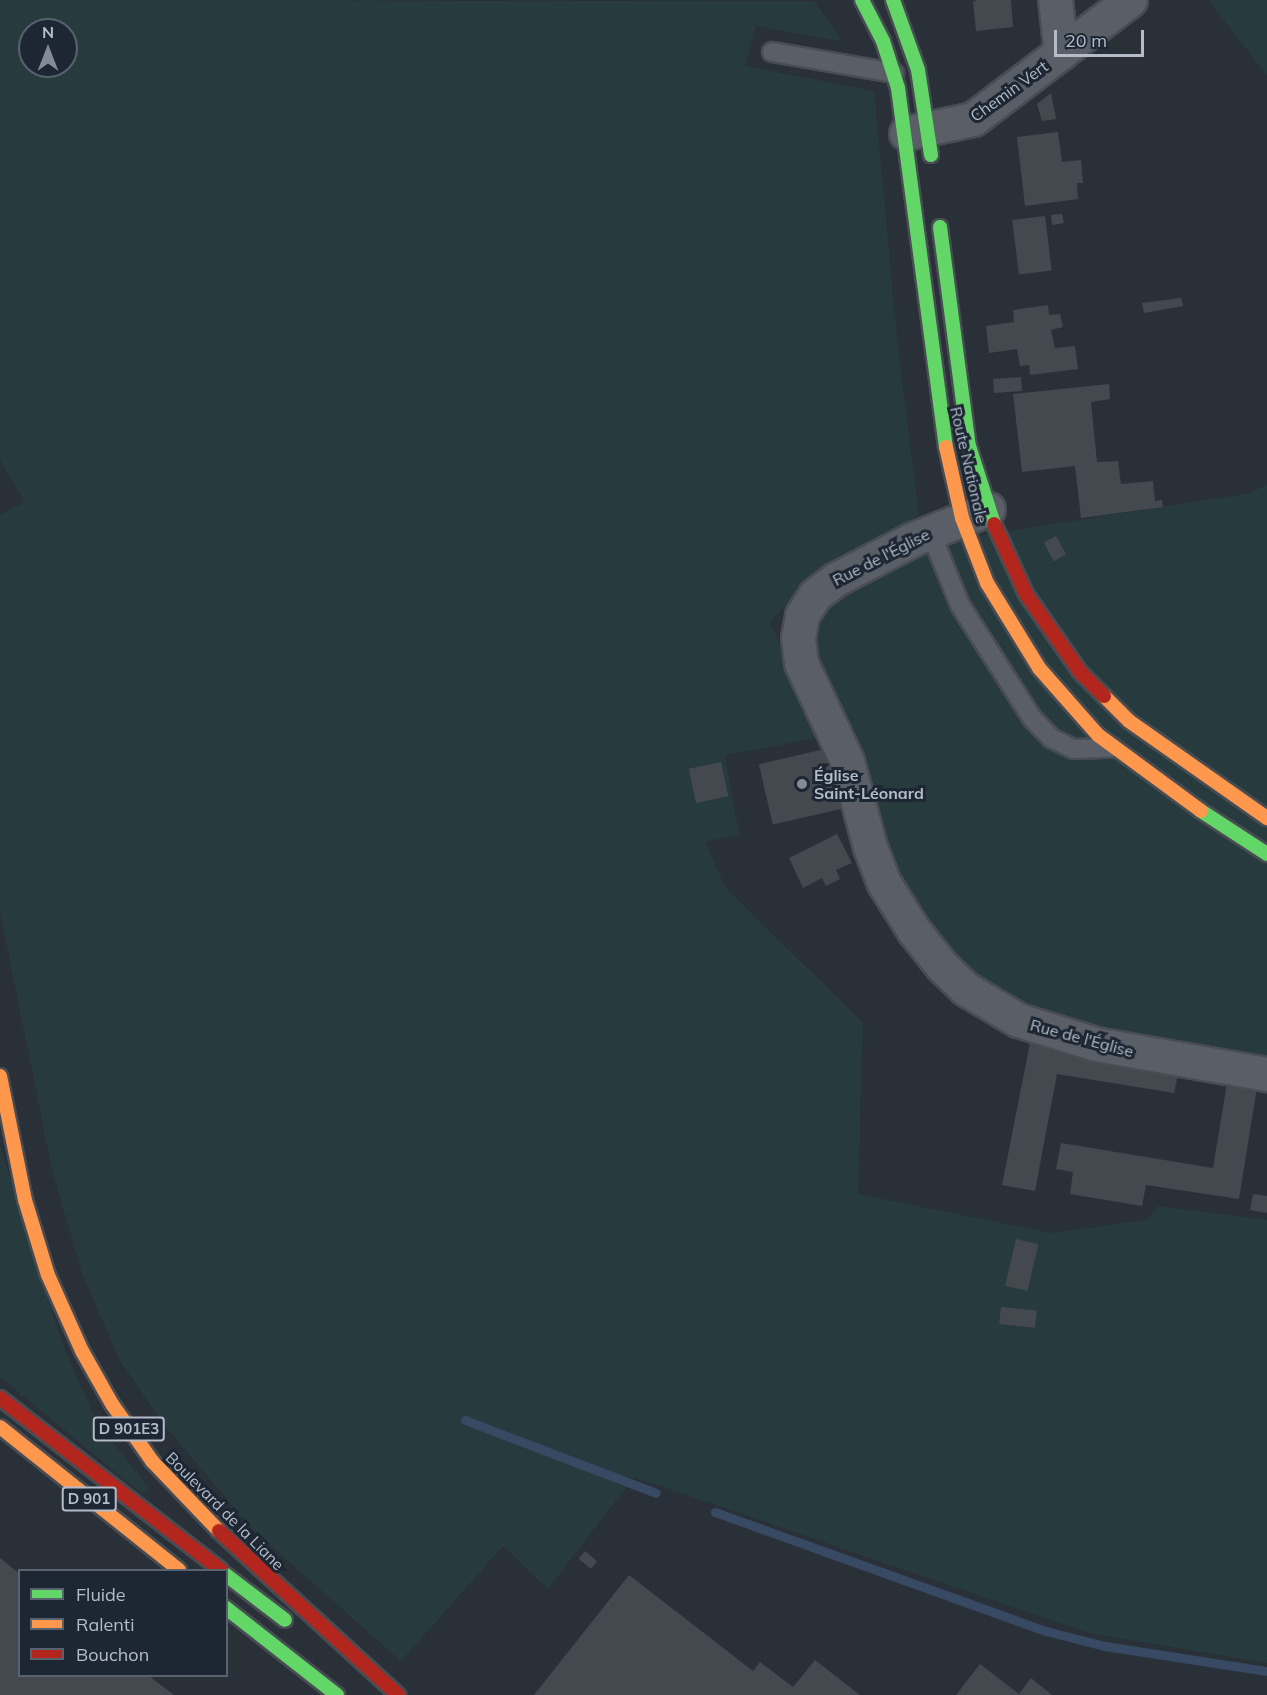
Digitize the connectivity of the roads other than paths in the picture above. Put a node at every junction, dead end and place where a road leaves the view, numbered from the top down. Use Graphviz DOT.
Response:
graph roads {
  1 [pos="862,0"];
  2 [pos="893,0"];
  3 [pos="1055,0"];
  4 [pos="1130,0"];
  5 [pos="772,52"];
  6 [pos="1061,53"];
  7 [pos="894,73"];
  8 [pos="917,131"];
  9 [pos="933,174"];
  10 [pos="937,207"];
  11 [pos="975,514"];
  12 [pos="930,531"];
  13 [pos="1112,748"];
  14 [pos="1267,818"];
  15 [pos="1267,854"];
  16 [pos="1267,1074"];
  17 [pos="0,1076"];
  18 [pos="0,1398"];
  19 [pos="0,1427"];
  20 [pos="67,1501"];
  21 [pos="169,1569"];
  22 [pos="178,1569"];
  23 [pos="220,1569"];
  24 [pos="228,1577"];
  25 [pos="228,1609"];
  26 [pos="299,1632"];
  27 [pos="345,1667"];
  28 [pos="337,1695"];
  29 [pos="381,1695"];
  30 [pos="398,1695"];
  1 -- 7 [label="main road, Route Nationale"];
  2 -- 8 [label="main road, Route Nationale"];
  3 -- 6 [label="street"];
  4 -- 6 [label="street, Chemin Vert"];
  5 -- 7 [label="lane"];
  6 -- 8 [label="street, Chemin Vert"];
  7 -- 8 [label="main road, Route Nationale"];
  8 -- 9 [label="main road, Route Nationale"];
  8 -- 11 [label="main road, Route Nationale"];
  10 -- 11 [label="main road, Route Nationale"];
  11 -- 12 [label="street, Rue de l'Église"];
  11 -- 13 [label="main road, Route Nationale"];
  11 -- 14 [label="main road, Route Nationale"];
  12 -- 13 [label="lane"];
  12 -- 16 [label="street, Rue de l'Église"];
  13 -- 15 [label="main road, Route Nationale"];
  17 -- 30 [label="main road, Boulevard de la Liane / D 901E3"];
  18 -- 23 [label="main road, D 901"];
  19 -- 22 [label="main road, D 901"];
  20 -- 21 [label="main road"];
  24 -- 26 [label="main road"];
  25 -- 28 [label="main road"];
  27 -- 29 [label="main road"];
}
